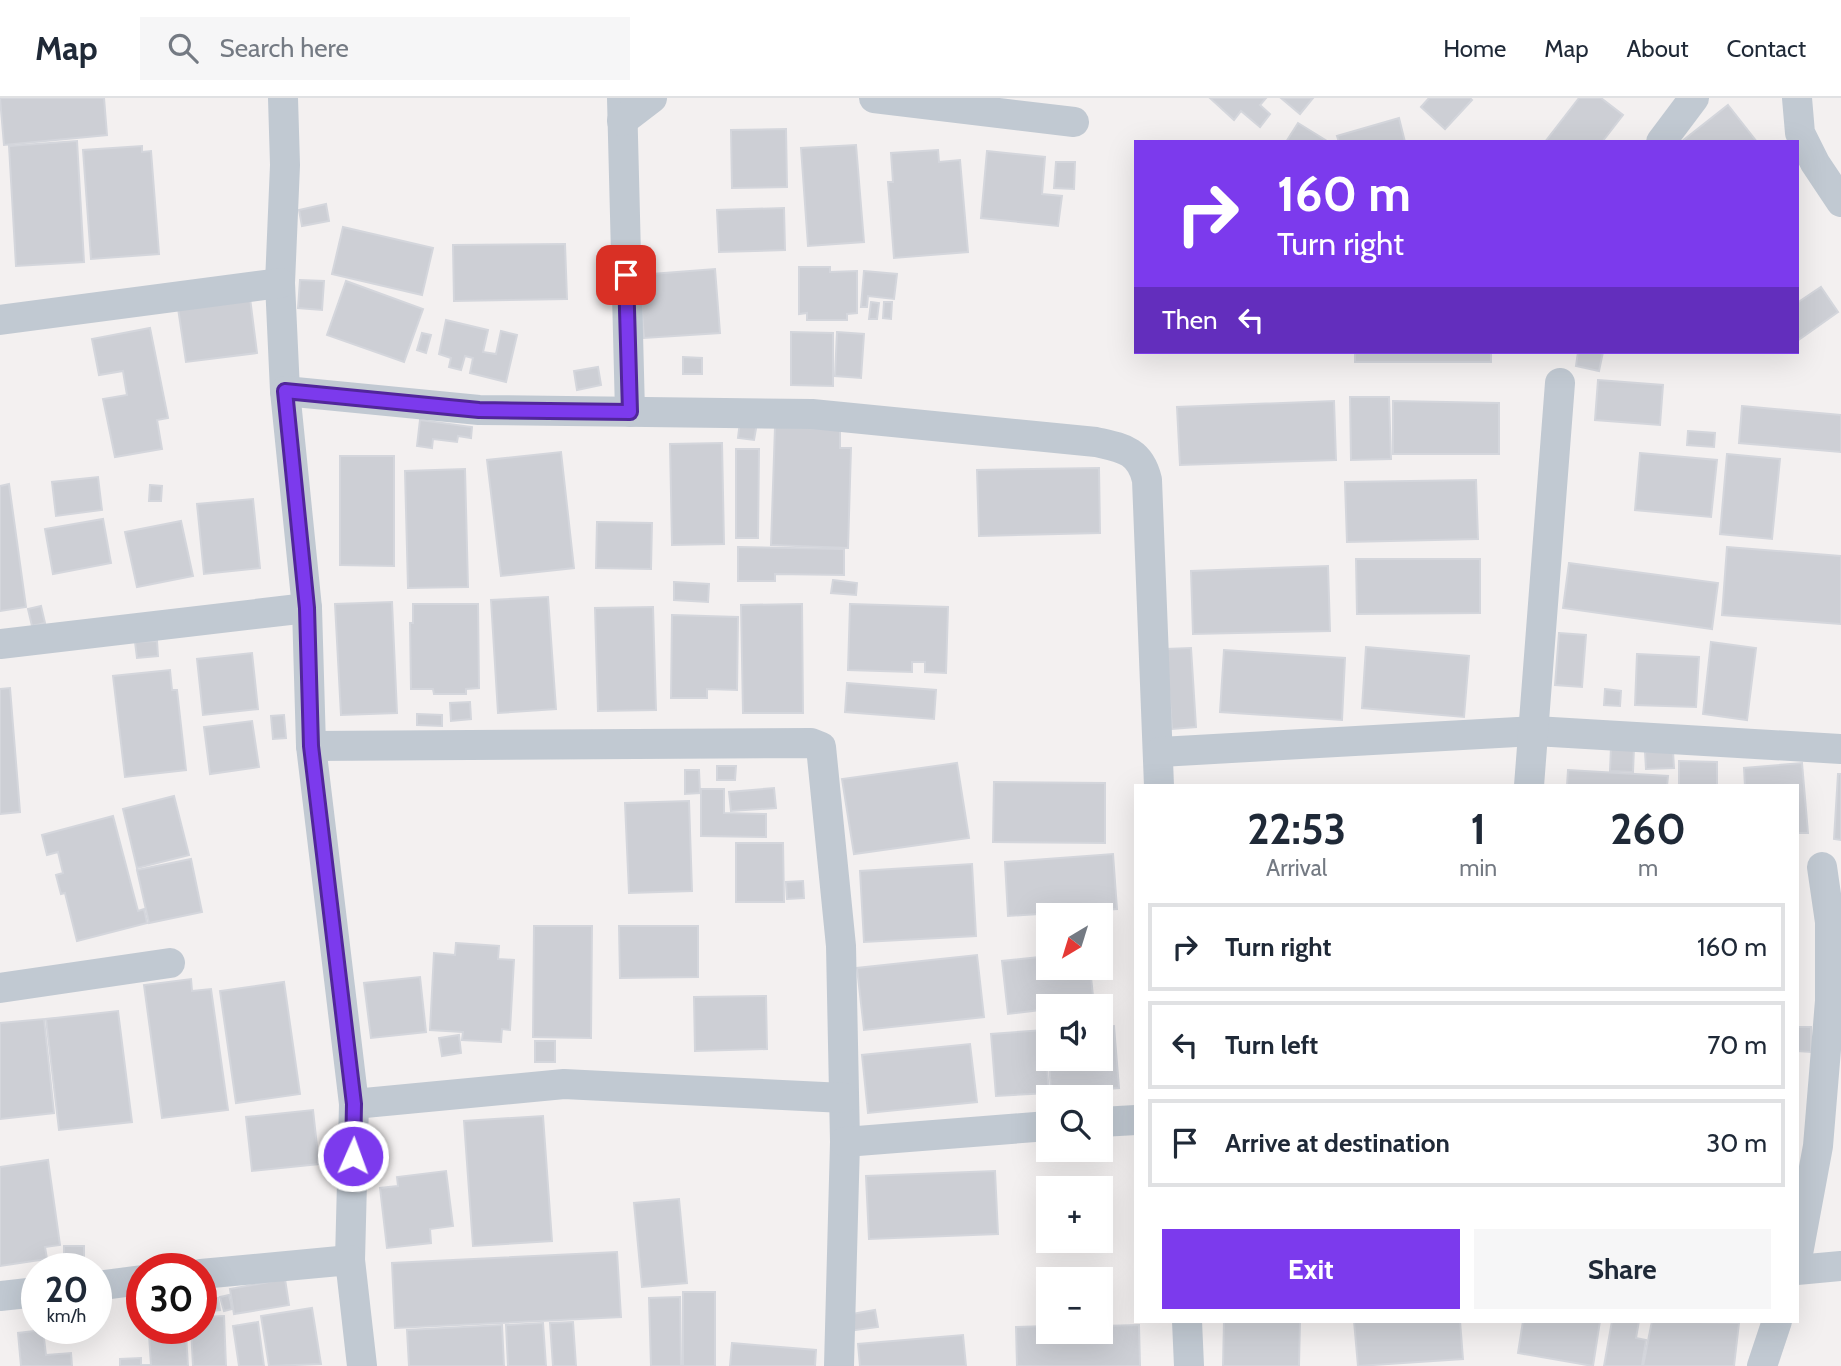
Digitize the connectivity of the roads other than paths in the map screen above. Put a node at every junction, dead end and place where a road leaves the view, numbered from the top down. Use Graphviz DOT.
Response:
graph roads {
  1 [pos="283,98"];
  2 [pos="652,98"];
  3 [pos="874,98"];
  4 [pos="1694,98"];
  5 [pos="1797,98"];
  6 [pos="622,110"];
  7 [pos="1074,122"];
  8 [pos="1662,140"];
  9 [pos="1841,202"];
  10 [pos="280,283"];
  11 [pos="0,320"];
  12 [pos="1560,383"];
  13 [pos="285,391"];
  14 [pos="630,412"];
  15 [pos="307,608"];
  16 [pos="0,644"];
  17 [pos="1535,731"];
  18 [pos="311,746"];
  19 [pos="1841,749"];
  20 [pos="1160,752"];
  21 [pos="1159,784"];
  22 [pos="1529,784"];
  23 [pos="1822,867"];
  24 [pos="170,963"];
  25 [pos="0,988"];
  26 [pos="844,1098"];
  27 [pos="354,1104"];
  28 [pos="1134,1120"];
  29 [pos="1113,1121"];
  30 [pos="1036,1127"];
  31 [pos="845,1142"];
  32 [pos="1799,1248"];
  33 [pos="350,1260"];
  34 [pos="1841,1266"];
  35 [pos="1799,1270"];
  36 [pos="217,1272"];
  37 [pos="21,1294"];
  38 [pos="0,1296"];
  39 [pos="1186,1323"];
  40 [pos="1776,1323"];
  41 [pos="362,1366"];
  42 [pos="839,1366"];
  43 [pos="1189,1366"];
  44 [pos="1762,1366"];
  1 -- 10 [label="street"];
  2 -- 6 [label="street"];
  3 -- 7 [label="street"];
  4 -- 8 [label="street"];
  5 -- 9 [label="street"];
  6 -- 14 [label="street"];
  10 -- 11 [label="street"];
  10 -- 13 [label="street"];
  12 -- 17 [label="street"];
  13 -- 14 [label="street"];
  13 -- 15 [label="street"];
  14 -- 20 [label="street"];
  15 -- 16 [label="street"];
  15 -- 18 [label="street"];
  17 -- 19 [label="street"];
  17 -- 20 [label="street"];
  17 -- 22 [label="street"];
  18 -- 26 [label="street"];
  18 -- 27 [label="street"];
  20 -- 21 [label="street"];
  23 -- 32 [label="street"];
  24 -- 25 [label="street"];
  26 -- 27 [label="street"];
  26 -- 31 [label="street"];
  27 -- 33 [label="street"];
  28 -- 29 [label="street"];
  30 -- 31 [label="street"];
  31 -- 42 [label="street"];
  33 -- 36 [label="street"];
  33 -- 41 [label="street"];
  34 -- 35 [label="street"];
  37 -- 38 [label="street"];
  39 -- 43 [label="street"];
  40 -- 44 [label="street"];
}
